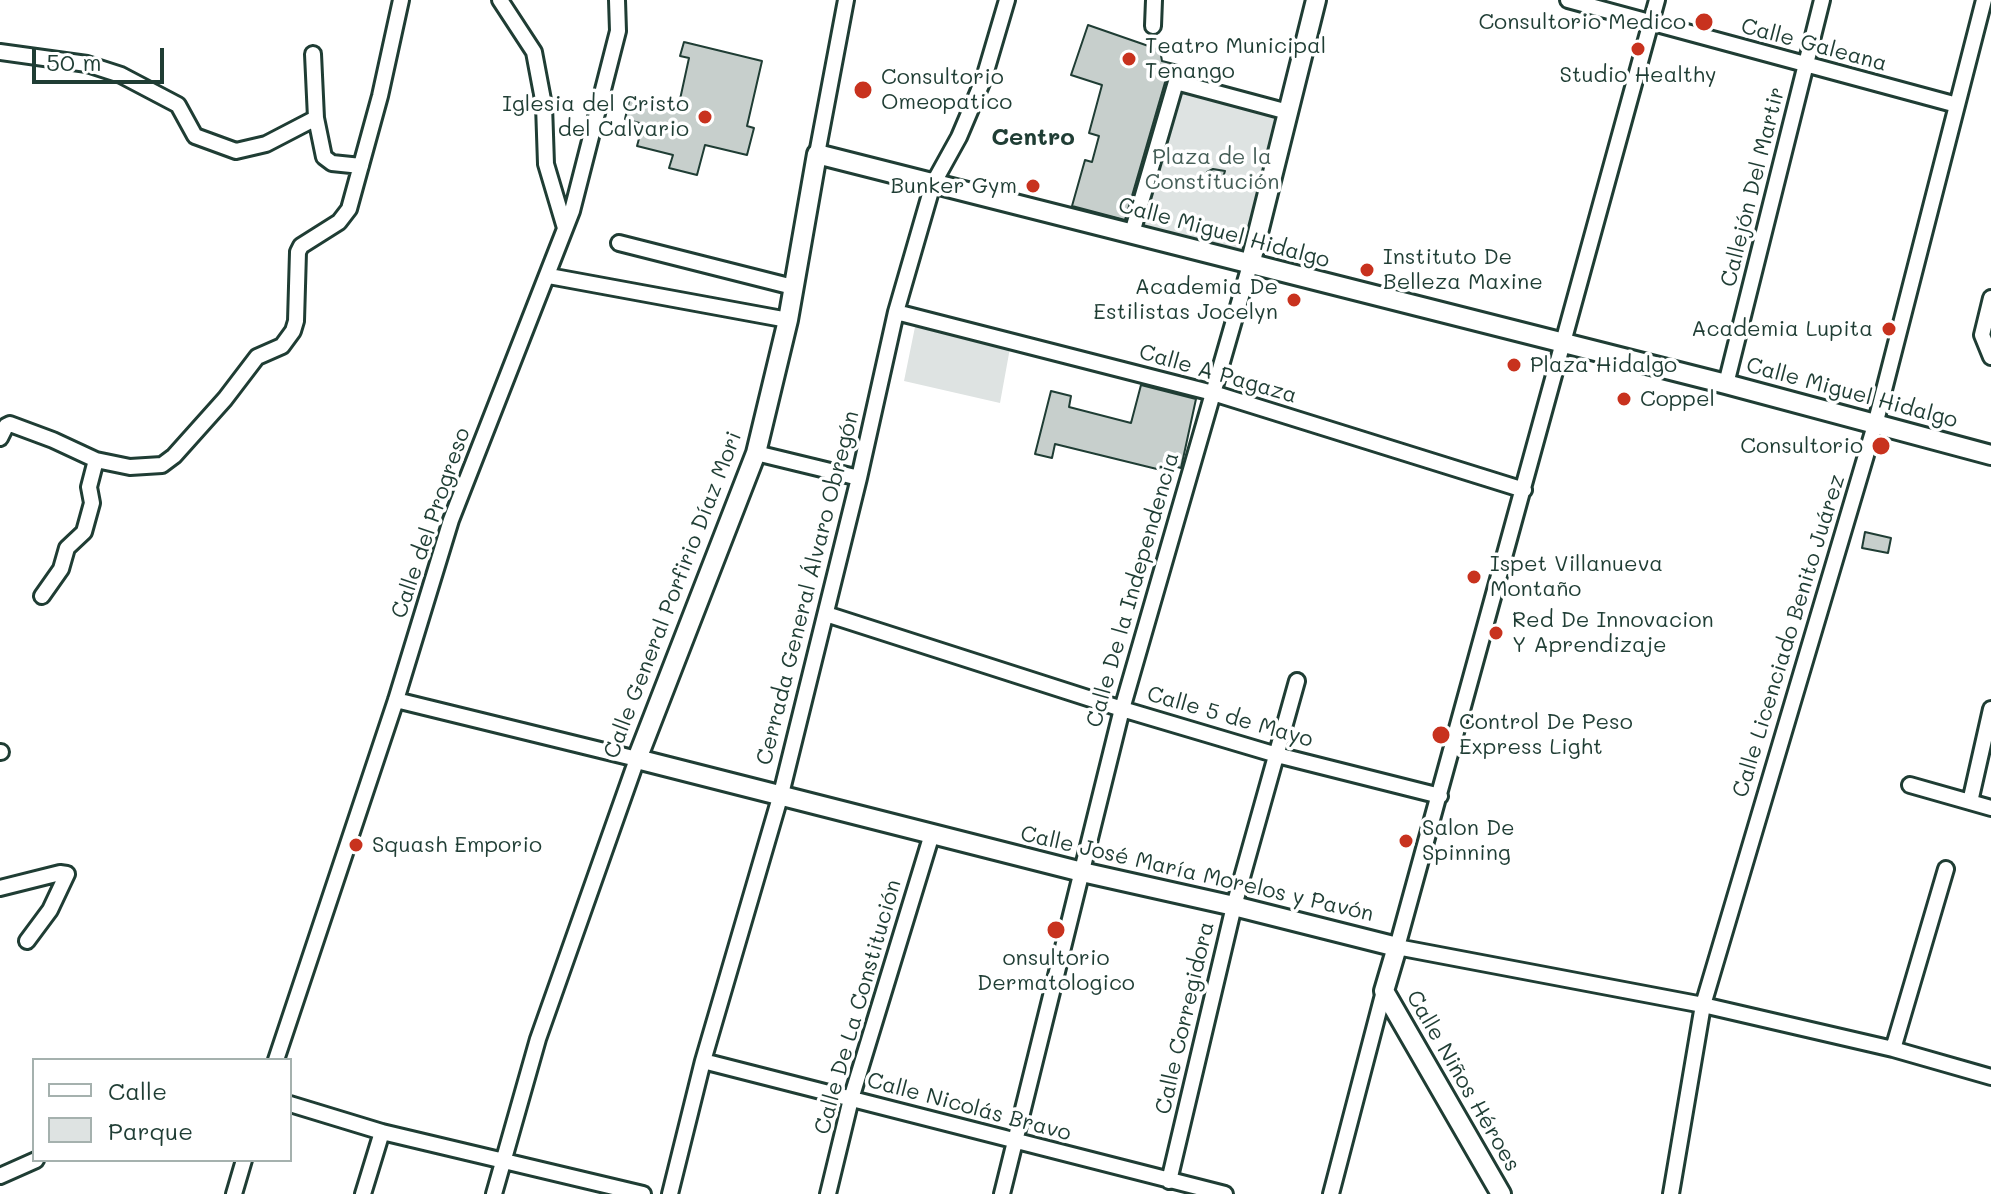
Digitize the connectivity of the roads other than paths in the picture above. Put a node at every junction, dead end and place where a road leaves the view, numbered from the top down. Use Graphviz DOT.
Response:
graph roads {
  1 [pos="401,0"];
  2 [pos="500,0"];
  3 [pos="617,0"];
  4 [pos="846,0"];
  5 [pos="1007,0"];
  6 [pos="1154,0"];
  7 [pos="1316,0"];
  8 [pos="1568,0"];
  9 [pos="1657,0"];
  10 [pos="1822,0"];
  11 [pos="1984,0"];
  12 [pos="1651,23"];
  13 [pos="1153,26"];
  14 [pos="0,52"];
  15 [pos="313,54"];
  16 [pos="1806,66"];
  17 [pos="1957,105"];
  18 [pos="1288,112"];
  19 [pos="316,118"];
  20 [pos="817,154"];
  21 [pos="361,166"];
  22 [pos="933,184"];
  23 [pos="565,228"];
  24 [pos="1132,233"];
  25 [pos="619,243"];
  26 [pos="1250,265"];
  27 [pos="549,276"];
  28 [pos="793,287"];
  29 [pos="1991,298"];
  30 [pos="896,312"];
  31 [pos="788,320"];
  32 [pos="1564,343"];
  33 [pos="1991,357"];
  34 [pos="1726,384"];
  35 [pos="1213,393"];
  36 [pos="1875,425"];
  37 [pos="0,438"];
  38 [pos="756,453"];
  39 [pos="1991,455"];
  40 [pos="96,460"];
  41 [pos="859,478"];
  42 [pos="1524,490"];
  43 [pos="42,596"];
  44 [pos="826,614"];
  45 [pos="1297,681"];
  46 [pos="396,700"];
  47 [pos="1122,709"];
  48 [pos="1991,709"];
  49 [pos="1277,755"];
  50 [pos="637,759"];
  51 [pos="1910,785"];
  52 [pos="781,794"];
  53 [pos="1440,796"];
  54 [pos="1970,802"];
  55 [pos="1991,808"];
  56 [pos="932,834"];
  57 [pos="1946,869"];
  58 [pos="1082,872"];
  59 [pos="0,888"];
  60 [pos="1234,906"];
  61 [pos="27,941"];
  62 [pos="1397,947"];
  63 [pos="1384,991"];
  64 [pos="1703,1005"];
  65 [pos="1893,1049"];
  66 [pos="277,1058"];
  67 [pos="703,1061"];
  68 [pos="1991,1077"];
  69 [pos="851,1099"];
  70 [pos="292,1105"];
  71 [pos="382,1132"];
  72 [pos="1014,1142"];
  73 [pos="504,1160"];
  74 [pos="32,1162"];
  75 [pos="243,1162"];
  76 [pos="0,1176"];
  77 [pos="1169,1181"];
  78 [pos="234,1194"];
  79 [pos="363,1194"];
  80 [pos="494,1194"];
  81 [pos="643,1194"];
  82 [pos="670,1194"];
  83 [pos="828,1194"];
  84 [pos="1002,1194"];
  85 [pos="1225,1194"];
  86 [pos="1331,1194"];
  87 [pos="1501,1194"];
  88 [pos="1671,1194"];
  1 -- 21 [label="street"];
  2 -- 23 [label="street"];
  3 -- 23 [label="street, Calle del Progreso"];
  4 -- 20 [label="street, Calle General Porfirio Díaz Mori"];
  5 -- 22 [label="street, Cerrada General Álvaro Obregón"];
  6 -- 13 [label="street"];
  7 -- 18 [label="street, Calle De la Independencia"];
  8 -- 12 [label="street, Calle Galeana"];
  9 -- 12 [label="street"];
  10 -- 16 [label="street, Callejón Del Martir"];
  11 -- 17 [label="street, Calle Licenciado Benito Juárez"];
  12 -- 16 [label="street, Calle Galeana"];
  12 -- 32 [label="street"];
  14 -- 19 [label="street"];
  15 -- 19 [label="street"];
  16 -- 17 [label="street, Calle Galeana"];
  16 -- 34 [label="street, Callejón Del Martir"];
  17 -- 36 [label="street, Calle Licenciado Benito Juárez"];
  18 -- 24 [label="street"];
  18 -- 26 [label="street, Calle De la Independencia"];
  19 -- 21 [label="street"];
  20 -- 22 [label="street, Calle Miguel Hidalgo"];
  20 -- 28 [label="street, Calle General Porfirio Díaz Mori"];
  21 -- 40 [label="street"];
  22 -- 24 [label="street, Calle Miguel Hidalgo"];
  22 -- 30 [label="street, Cerrada General Álvaro Obregón"];
  23 -- 27 [label="street, Calle del Progreso"];
  24 -- 26 [label="street, Calle Miguel Hidalgo"];
  25 -- 28 [label="street"];
  26 -- 32 [label="street, Calle Miguel Hidalgo"];
  26 -- 35 [label="street, Calle De la Independencia"];
  27 -- 31 [label="street"];
  27 -- 46 [label="street, Calle del Progreso"];
  28 -- 31 [label="street, Calle General Porfirio Díaz Mori"];
  29 -- 33 [label="street"];
  30 -- 35 [label="street, Calle A Pagaza"];
  30 -- 41 [label="street, Cerrada General Álvaro Obregón"];
  31 -- 38 [label="street, Calle General Porfirio Díaz Mori"];
  32 -- 34 [label="street, Calle Miguel Hidalgo"];
  32 -- 42 [label="street"];
  34 -- 36 [label="street, Calle Miguel Hidalgo"];
  35 -- 42 [label="street, Calle A Pagaza"];
  35 -- 47 [label="street, Calle De la Independencia"];
  36 -- 39 [label="street, Calle Miguel Hidalgo"];
  36 -- 64 [label="street, Calle Licenciado Benito Juárez"];
  37 -- 40 [label="street"];
  38 -- 41 [label="street"];
  38 -- 50 [label="street, Calle General Porfirio Díaz Mori"];
  40 -- 43 [label="street"];
  41 -- 44 [label="street, Cerrada General Álvaro Obregón"];
  42 -- 53 [label="street"];
  44 -- 47 [label="street, Calle 5 de Mayo"];
  44 -- 52 [label="street, Cerrada General Álvaro Obregón"];
  45 -- 49 [label="street, Calle Corregidora"];
  46 -- 50 [label="street, Calle José María Morelos y Pavón"];
  46 -- 66 [label="street, Calle del Progreso"];
  47 -- 49 [label="street, Calle 5 de Mayo"];
  47 -- 58 [label="street, Calle De la Independencia"];
  48 -- 54 [label="street"];
  49 -- 53 [label="street, Calle 5 de Mayo"];
  49 -- 60 [label="street, Calle Corregidora"];
  50 -- 52 [label="street, Calle José María Morelos y Pavón"];
  50 -- 73 [label="street, Calle General Porfirio Díaz Mori"];
  51 -- 54 [label="street"];
  52 -- 56 [label="street, Calle José María Morelos y Pavón"];
  52 -- 67 [label="street, Cerrada General Álvaro Obregón"];
  53 -- 62 [label="street"];
  54 -- 55 [label="street"];
  56 -- 58 [label="street, Calle José María Morelos y Pavón"];
  56 -- 69 [label="street, Calle De La Constitución"];
  57 -- 65 [label="street"];
  58 -- 60 [label="street, Calle José María Morelos y Pavón"];
  58 -- 72 [label="street, Calle De la Independencia"];
  59 -- 61 [label="street"];
  60 -- 62 [label="street, Calle José María Morelos y Pavón"];
  60 -- 77 [label="street, Calle Corregidora"];
  62 -- 63 [label="street"];
  62 -- 64 [label="street, Calle José María Morelos y Pavón"];
  63 -- 86 [label="street"];
  63 -- 87 [label="street, Calle Niños Héroes"];
  64 -- 65 [label="street, Calle José María Morelos y Pavón"];
  64 -- 88 [label="street, Calle Licenciado Benito Juárez"];
  65 -- 68 [label="street, Calle José María Morelos y Pavón"];
  67 -- 69 [label="street, Calle Nicolás Bravo"];
  67 -- 82 [label="street, Cerrada General Álvaro Obregón"];
  69 -- 72 [label="street, Calle Nicolás Bravo"];
  69 -- 83 [label="street, Calle De La Constitución"];
  70 -- 71 [label="street"];
  71 -- 73 [label="street"];
  71 -- 79 [label="street"];
  72 -- 77 [label="street, Calle Nicolás Bravo"];
  72 -- 84 [label="street, Calle De la Independencia"];
  73 -- 80 [label="street, Calle General Porfirio Díaz Mori"];
  73 -- 81 [label="street"];
  74 -- 76 [label="street"];
  75 -- 78 [label="street"];
  77 -- 85 [label="street, Calle Nicolás Bravo"];
}
